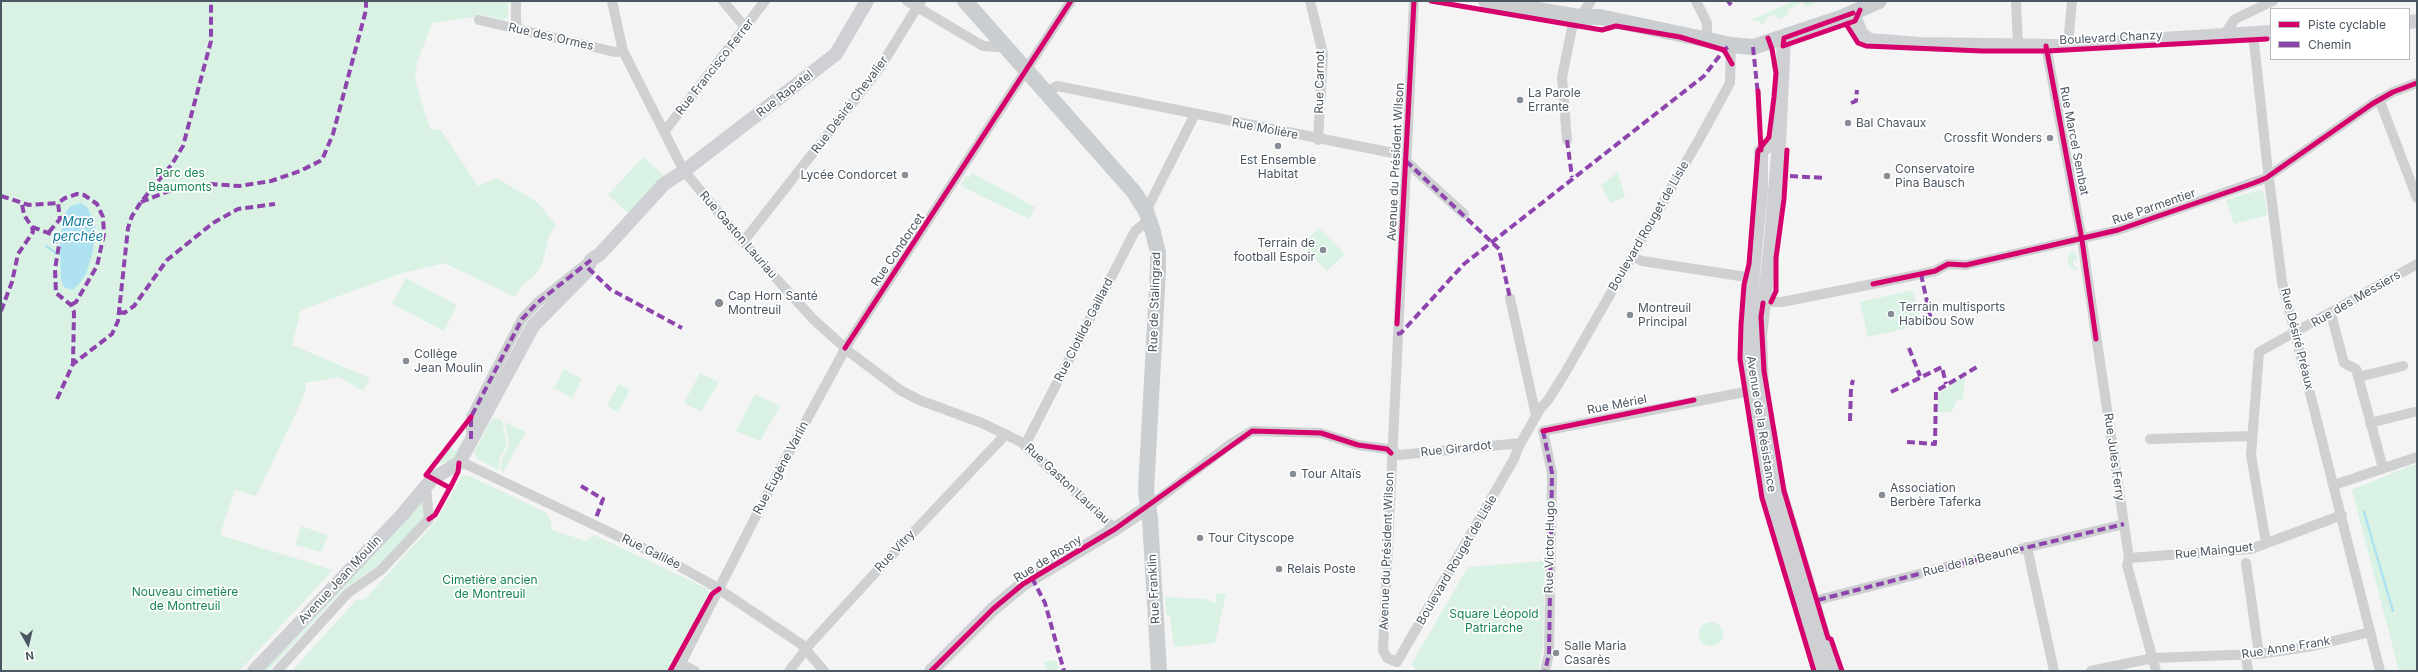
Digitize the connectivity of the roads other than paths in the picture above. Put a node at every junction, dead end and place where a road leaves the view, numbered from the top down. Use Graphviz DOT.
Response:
graph roads {
  1 [pos="516,1"];
  2 [pos="612,1"];
  3 [pos="723,1"];
  4 [pos="765,1"];
  5 [pos="867,1"];
  6 [pos="907,1"];
  7 [pos="966,1"];
  8 [pos="1072,1"];
  9 [pos="1310,1"];
  10 [pos="1414,1"];
  11 [pos="1486,1"];
  12 [pos="1590,1"];
  13 [pos="1696,1"];
  14 [pos="1879,1"];
  15 [pos="2016,1"];
  16 [pos="2072,1"];
  17 [pos="2273,1"];
  18 [pos="919,4"];
  19 [pos="2252,6"];
  20 [pos="1853,13"];
  21 [pos="1580,17"];
  22 [pos="479,20"];
  23 [pos="745,27"];
  24 [pos="519,30"];
  25 [pos="2270,32"];
  26 [pos="2253,33"];
  27 [pos="2223,36"];
  28 [pos="1784,38"];
  29 [pos="1707,40"];
  30 [pos="999,41"];
  31 [pos="1731,45"];
  32 [pos="2068,45"];
  33 [pos="2018,46"];
  34 [pos="2046,46"];
  35 [pos="623,51"];
  36 [pos="1027,72"];
  37 [pos="2417,83"];
  38 [pos="1047,92"];
  39 [pos="2379,99"];
  40 [pos="1195,114"];
  41 [pos="664,132"];
  42 [pos="1318,140"];
  43 [pos="1567,140"];
  44 [pos="1779,142"];
  45 [pos="1406,161"];
  46 [pos="684,171"];
  47 [pos="2269,174"];
  48 [pos="2417,198"];
  49 [pos="1464,214"];
  50 [pos="1148,215"];
  51 [pos="2082,240"];
  52 [pos="743,242"];
  53 [pos="1633,257"];
  54 [pos="2417,264"];
  55 [pos="1753,278"];
  56 [pos="1510,298"];
  57 [pos="1757,302"];
  58 [pos="2331,314"];
  59 [pos="2294,334"];
  60 [pos="845,348"];
  61 [pos="2403,366"];
  62 [pos="2358,377"];
  63 [pos="1750,391"];
  64 [pos="2414,412"];
  65 [pos="2370,423"];
  66 [pos="1539,425"];
  67 [pos="1006,434"];
  68 [pos="2252,436"];
  69 [pos="2150,439"];
  70 [pos="1521,443"];
  71 [pos="1026,445"];
  72 [pos="1391,452"];
  73 [pos="1516,457"];
  74 [pos="2417,457"];
  75 [pos="459,463"];
  76 [pos="2383,468"];
  77 [pos="2334,485"];
  78 [pos="426,488"];
  79 [pos="1148,507"];
  80 [pos="2342,515"];
  81 [pos="2124,524"];
  82 [pos="1115,529"];
  83 [pos="2266,543"];
  84 [pos="2027,547"];
  85 [pos="2128,558"];
  86 [pos="2246,563"];
  87 [pos="719,589"];
  88 [pos="1818,600"];
  89 [pos="2370,632"];
  90 [pos="806,649"];
  91 [pos="2259,654"];
  92 [pos="2246,656"];
  93 [pos="2153,658"];
  94 [pos="1397,662"];
  95 [pos="679,668"];
  96 [pos="254,671"];
  97 [pos="277,671"];
  98 [pos="694,671"];
  99 [pos="789,671"];
  100 [pos="824,671"];
  101 [pos="931,671"];
  102 [pos="1159,671"];
  103 [pos="1546,671"];
  104 [pos="1821,671"];
  105 [pos="1834,671"];
  106 [pos="2054,671"];
  107 [pos="2091,671"];
  108 [pos="2156,671"];
  109 [pos="2248,671"];
  110 [pos="2380,671"];
  1 -- 24 [label="street"];
  2 -- 35 [label="street, Rue Gaston Lauriau"];
  3 -- 23 [label="street"];
  4 -- 23 [label="street, Rue Francisco Ferrer"];
  5 -- 46 [label="main road, Rue Rapatel"];
  6 -- 18 [label="street"];
  7 -- 30 [label="main road, Rue de Stalingrad"];
  8 -- 36 [label="street, Rue Condorcet"];
  9 -- 42 [label="street, Rue Carnot"];
  10 -- 45 [label="street, Avenue du Président Wilson"];
  11 -- 21 [label="main road"];
  12 -- 21 [label="street"];
  13 -- 29 [label="street"];
  14 -- 20 [label="main road"];
  15 -- 33 [label="street"];
  16 -- 32 [label="street"];
  17 -- 19 [label="street"];
  18 -- 30 [label="street"];
  18 -- 52 [label="street, Rue Désiré Chevalier"];
  19 -- 27 [label="street"];
  20 -- 28 [label="main road"];
  20 -- 33 [label="main road, Boulevard Chanzy"];
  21 -- 29 [label="main road"];
  21 -- 43 [label="street"];
  22 -- 24 [label="street, Rue des Ormes"];
  23 -- 41 [label="street, Rue Francisco Ferrer"];
  24 -- 35 [label="street, Rue des Ormes"];
  25 -- 26 [label="main road, Boulevard Chanzy"];
  26 -- 27 [label="main road, Boulevard Chanzy"];
  26 -- 47 [label="street, Rue Désiré Préaux"];
  27 -- 32 [label="main road, Boulevard Chanzy"];
  28 -- 31 [label="main road"];
  28 -- 44 [label="main road, Avenue de la Résistance"];
  29 -- 31 [label="main road"];
  30 -- 36 [label="main road, Rue de Stalingrad"];
  31 -- 53 [label="street, Boulevard Rouget de Lisle"];
  32 -- 34 [label="main road, Boulevard Chanzy"];
  33 -- 34 [label="main road, Boulevard Chanzy"];
  34 -- 51 [label="street, Rue Marcel Sembat"];
  35 -- 41 [label="street, Rue Gaston Lauriau"];
  36 -- 38 [label="main road, Rue de Stalingrad"];
  36 -- 60 [label="street, Rue Condorcet"];
  37 -- 39 [label="street, Rue Parmentier"];
  38 -- 40 [label="street, Rue Molière"];
  38 -- 50 [label="main road, Rue de Stalingrad"];
  39 -- 47 [label="street, Rue Parmentier"];
  39 -- 48 [label="street"];
  40 -- 42 [label="street, Rue Molière"];
  40 -- 50 [label="street, Rue Clotilde Gaillard"];
  41 -- 46 [label="street, Rue Gaston Lauriau"];
  42 -- 45 [label="street, Rue Molière"];
  44 -- 55 [label="main road, Avenue de la Résistance"];
  44 -- 57 [label="main road, Avenue de la Résistance"];
  45 -- 49 [label="street, Rue Molière"];
  45 -- 72 [label="street, Avenue du Président Wilson"];
  46 -- 52 [label="street, Rue Gaston Lauriau"];
  46 -- 75 [label="main road"];
  47 -- 51 [label="street, Rue Parmentier"];
  47 -- 59 [label="street, Rue Désiré Préaux"];
  50 -- 71 [label="street, Rue Clotilde Gaillard"];
  50 -- 79 [label="main road, Rue de Stalingrad"];
  51 -- 57 [label="street, Rue Parmentier"];
  51 -- 81 [label="street, Rue Jules Ferry"];
  52 -- 60 [label="street, Rue Gaston Lauriau"];
  53 -- 55 [label="street"];
  53 -- 66 [label="street, Boulevard Rouget de Lisle"];
  54 -- 58 [label="street, Rue des Messiers"];
  55 -- 57 [label="main road, Avenue de la Résistance"];
  56 -- 66 [label="street, Rue Victor Hugo"];
  57 -- 63 [label="main road, Avenue de la Résistance"];
  57 -- 105 [label="main road, Avenue de la Résistance"];
  58 -- 59 [label="street, Rue des Messiers"];
  58 -- 62 [label="street"];
  59 -- 68 [label="street, Rue des Messiers"];
  59 -- 77 [label="street, Rue Désiré Préaux"];
  60 -- 67 [label="street, Rue Gaston Lauriau"];
  60 -- 87 [label="street, Rue Eugène Varlin"];
  61 -- 62 [label="street"];
  62 -- 65 [label="street"];
  63 -- 66 [label="street, Rue Mériel"];
  63 -- 104 [label="main road, Avenue de la Résistance"];
  64 -- 65 [label="street"];
  65 -- 76 [label="street"];
  66 -- 70 [label="street, Boulevard Rouget de Lisle"];
  66 -- 73 [label="street, Boulevard Rouget de Lisle"];
  66 -- 103 [label="street, Rue Victor Hugo"];
  67 -- 71 [label="street, Rue Gaston Lauriau"];
  67 -- 90 [label="street, Rue Vitry"];
  68 -- 69 [label="street"];
  68 -- 83 [label="street"];
  70 -- 72 [label="street, Rue Girardot"];
  70 -- 73 [label="street, Boulevard Rouget de Lisle"];
  71 -- 82 [label="street, Rue Gaston Lauriau"];
  72 -- 79 [label="street, Rue Girardot"];
  72 -- 94 [label="street, Avenue du Président Wilson"];
  73 -- 94 [label="street, Boulevard Rouget de Lisle"];
  74 -- 76 [label="street"];
  75 -- 78 [label="main road, Avenue Jean Moulin"];
  75 -- 87 [label="street, Rue Galilée"];
  76 -- 77 [label="street"];
  77 -- 80 [label="street, Rue Désiré Préaux"];
  78 -- 96 [label="main road, Avenue Jean Moulin"];
  78 -- 97 [label="street, Avenue Jean Moulin"];
  79 -- 82 [label="main road, Rue de Rosny"];
  79 -- 102 [label="main road, Rue Franklin"];
  80 -- 83 [label="street, Rue Mainguet"];
  80 -- 89 [label="street, Rue Désiré Préaux"];
  81 -- 84 [label="street, Rue de la Beaune"];
  81 -- 85 [label="street, Rue Jules Ferry"];
  82 -- 101 [label="main road, Rue de Rosny"];
  83 -- 85 [label="street, Rue Mainguet"];
  84 -- 88 [label="street, Rue de la Beaune"];
  84 -- 106 [label="street"];
  85 -- 93 [label="street, Rue Jules Ferry"];
  86 -- 91 [label="street"];
  87 -- 90 [label="street, Rue Galilée"];
  87 -- 95 [label="street, Rue Eugène Varlin"];
  89 -- 91 [label="street, Rue Anne Frank"];
  89 -- 110 [label="street, Rue Désiré Préaux"];
  90 -- 99 [label="street, Rue Vitry"];
  90 -- 100 [label="street, Rue Galilée"];
  91 -- 92 [label="street, Rue Anne Frank"];
  92 -- 93 [label="street, Rue Anne Frank"];
  92 -- 109 [label="street"];
  93 -- 107 [label="street, Rue Anne Frank"];
  93 -- 108 [label="street, Rue Jules Ferry"];
  95 -- 98 [label="street"];
}
